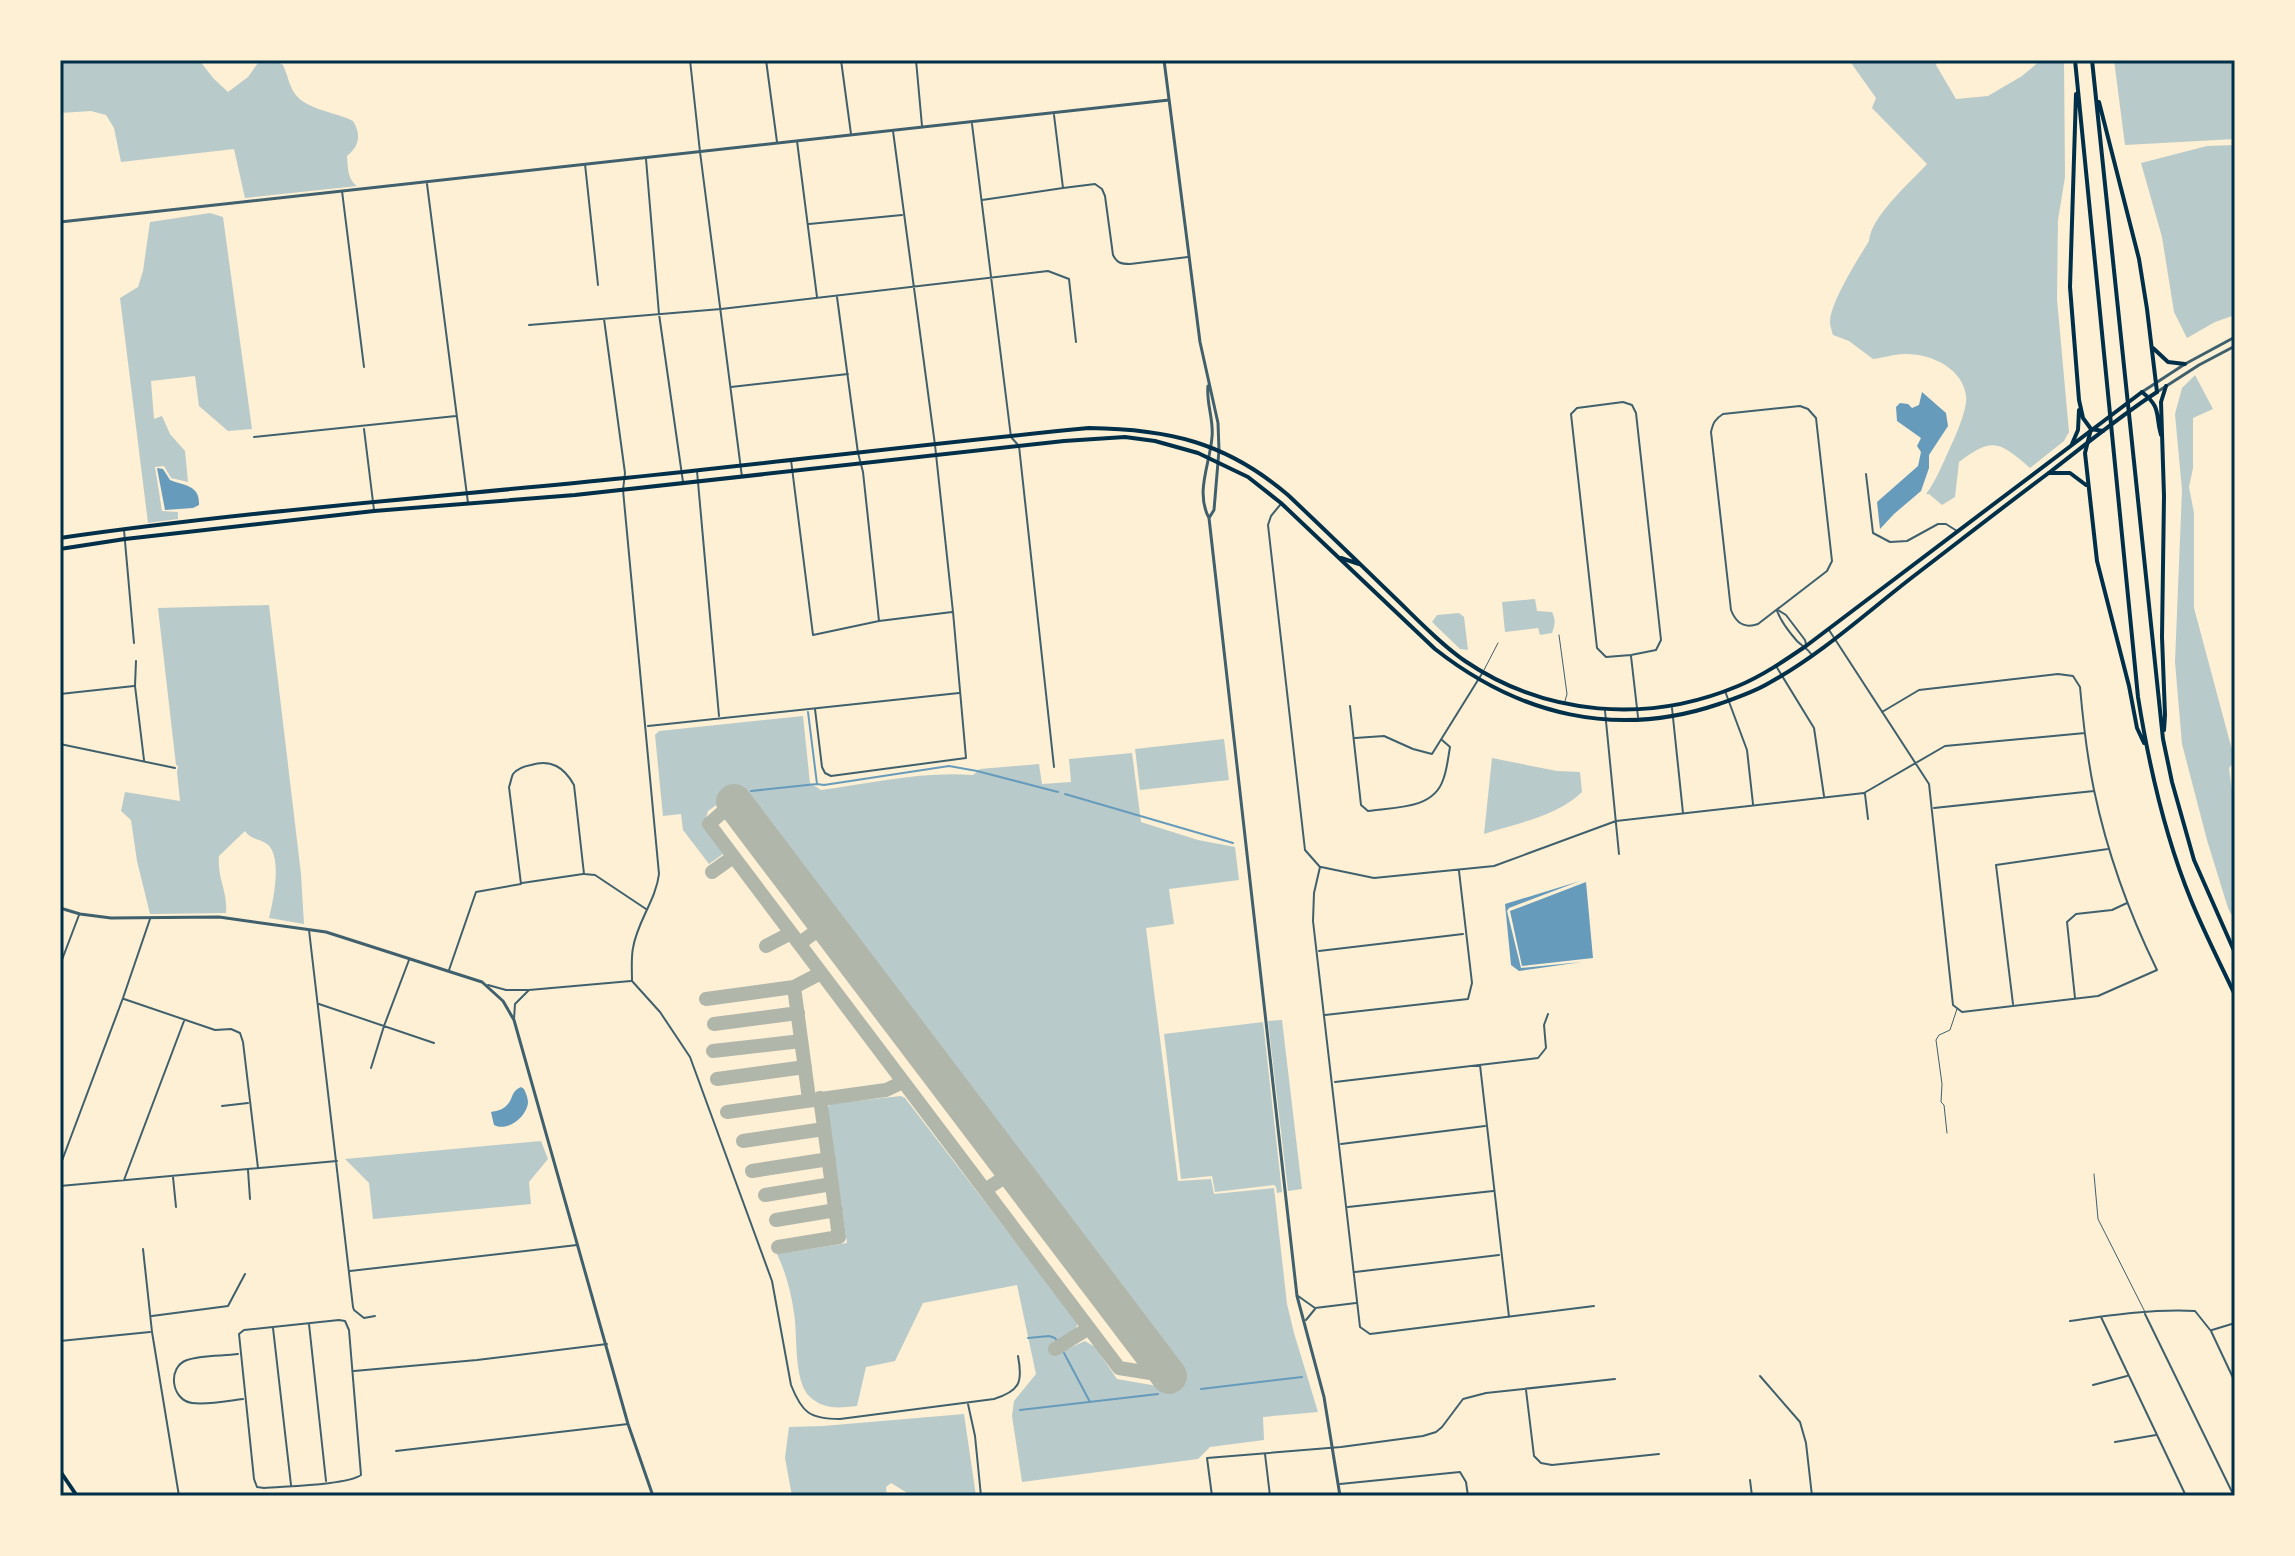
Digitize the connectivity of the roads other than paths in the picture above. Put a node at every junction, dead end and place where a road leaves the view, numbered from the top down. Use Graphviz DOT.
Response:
graph roads {
  1 [pos="690,60"];
  2 [pos="766,60"];
  3 [pos="841,60"];
  4 [pos="916,60"];
  5 [pos="1164,60"];
  6 [pos="2075,60"];
  7 [pos="2092,60"];
  8 [pos="2076,71"];
  9 [pos="2096,92"];
  10 [pos="1169,100"];
  11 [pos="1054,113"];
  12 [pos="971,122"];
  13 [pos="922,127"];
  14 [pos="893,130"];
  15 [pos="851,135"];
  16 [pos="797,141"];
  17 [pos="777,143"];
  18 [pos="700,152"];
  19 [pos="646,157"];
  20 [pos="585,164"];
  21 [pos="426,182"];
  22 [pos="1063,188"];
  23 [pos="342,191"];
  24 [pos="981,201"];
  25 [pos="904,215"];
  26 [pos="60,222"];
  27 [pos="808,225"];
  28 [pos="1189,257"];
  29 [pos="991,277"];
  30 [pos="598,285"];
  31 [pos="913,286"];
  32 [pos="837,295"];
  33 [pos="817,298"];
  34 [pos="721,309"];
  35 [pos="659,314"];
  36 [pos="604,319"];
  37 [pos="529,325"];
  38 [pos="2235,337"];
  39 [pos="1076,342"];
  40 [pos="2151,346"];
  41 [pos="2235,346"];
  42 [pos="2185,364"];
  43 [pos="364,367"];
  44 [pos="848,374"];
  45 [pos="2156,382"];
  46 [pos="1208,386"];
  47 [pos="2166,386"];
  48 [pos="730,387"];
  49 [pos="2142,392"];
  50 [pos="2157,392"];
  51 [pos="2149,397"];
  52 [pos="2079,400"];
  53 [pos="457,416"];
  54 [pos="364,427"];
  55 [pos="2091,429"];
  56 [pos="2103,431"];
  57 [pos="254,437"];
  58 [pos="1011,437"];
  59 [pos="2162,437"];
  60 [pos="2087,443"];
  61 [pos="2072,444"];
  62 [pos="935,445"];
  63 [pos="1019,446"];
  64 [pos="1210,447"];
  65 [pos="1219,450"];
  66 [pos="858,453"];
  67 [pos="936,455"];
  68 [pos="1208,457"];
  69 [pos="791,460"];
  70 [pos="1218,461"];
  71 [pos="741,465"];
  72 [pos="860,465"];
  73 [pos="697,470"];
  74 [pos="682,472"];
  75 [pos="792,472"];
  76 [pos="2049,473"];
  77 [pos="1866,474"];
  78 [pos="626,478"];
  79 [pos="742,478"];
  80 [pos="698,482"];
  81 [pos="569,483"];
  82 [pos="683,483"];
  83 [pos="2088,487"];
  84 [pos="623,490"];
  85 [pos="466,493"];
  86 [pos="575,495"];
  87 [pos="418,497"];
  88 [pos="373,501"];
  89 [pos="1281,503"];
  90 [pos="468,504"];
  91 [pos="308,508"];
  92 [pos="419,509"];
  93 [pos="374,511"];
  94 [pos="1984,512"];
  95 [pos="1209,518"];
  96 [pos="1988,518"];
  97 [pos="310,519"];
  98 [pos="124,529"];
  99 [pos="1958,532"];
  100 [pos="60,538"];
  101 [pos="125,539"];
  102 [pos="60,549"];
  103 [pos="1333,552"];
  104 [pos="1360,563"];
  105 [pos="1352,571"];
  106 [pos="1378,581"];
  107 [pos="1777,610"];
  108 [pos="953,612"];
  109 [pos="879,621"];
  110 [pos="1828,629"];
  111 [pos="1559,635"];
  112 [pos="1834,638"];
  113 [pos="134,643"];
  114 [pos="1498,643"];
  115 [pos="1806,646"];
  116 [pos="1631,655"];
  117 [pos="1812,655"];
  118 [pos="136,661"];
  119 [pos="1776,666"];
  120 [pos="1483,672"];
  121 [pos="1782,675"];
  122 [pos="1478,680"];
  123 [pos="135,686"];
  124 [pos="1725,691"];
  125 [pos="959,693"];
  126 [pos="60,694"];
  127 [pos="1729,701"];
  128 [pos="1565,704"];
  129 [pos="1350,706"];
  130 [pos="1671,706"];
  131 [pos="815,709"];
  132 [pos="1605,709"];
  133 [pos="1638,710"];
  134 [pos="1882,712"];
  135 [pos="1672,716"];
  136 [pos="719,717"];
  137 [pos="1606,720"];
  138 [pos="1638,721"];
  139 [pos="647,726"];
  140 [pos="2085,733"];
  141 [pos="1353,738"];
  142 [pos="2163,739"];
  143 [pos="1442,740"];
  144 [pos="60,744"];
  145 [pos="2146,748"];
  146 [pos="144,762"];
  147 [pos="1915,763"];
  148 [pos="1054,767"];
  149 [pos="175,768"];
  150 [pos="2094,791"];
  151 [pos="1864,793"];
  152 [pos="1824,797"];
  153 [pos="1753,805"];
  154 [pos="1933,808"];
  155 [pos="1683,815"];
  156 [pos="1868,819"];
  157 [pos="1616,821"];
  158 [pos="2110,849"];
  159 [pos="1619,854"];
  160 [pos="1320,867"];
  161 [pos="1459,870"];
  162 [pos="584,874"];
  163 [pos="521,884"];
  164 [pos="2127,903"];
  165 [pos="60,908"];
  166 [pos="647,909"];
  167 [pos="80,914"];
  168 [pos="150,918"];
  169 [pos="309,929"];
  170 [pos="1465,934"];
  171 [pos="1317,951"];
  172 [pos="2235,953"];
  173 [pos="409,959"];
  174 [pos="60,965"];
  175 [pos="449,970"];
  176 [pos="632,981"];
  177 [pos="482,982"];
  178 [pos="529,990"];
  179 [pos="2235,995"];
  180 [pos="123,998"];
  181 [pos="2075,999"];
  182 [pos="318,1003"];
  183 [pos="2013,1006"];
  184 [pos="1957,1009"];
  185 [pos="1548,1014"];
  186 [pos="1325,1015"];
  187 [pos="185,1020"];
  188 [pos="514,1020"];
  189 [pos="384,1026"];
  190 [pos="434,1043"];
  191 [pos="1480,1065"];
  192 [pos="371,1068"];
  193 [pos="1333,1082"];
  194 [pos="249,1103"];
  195 [pos="222,1106"];
  196 [pos="1487,1126"];
  197 [pos="1947,1133"];
  198 [pos="1340,1145"];
  199 [pos="337,1161"];
  200 [pos="60,1166"];
  201 [pos="258,1168"];
  202 [pos="248,1169"];
  203 [pos="2094,1174"];
  204 [pos="172,1176"];
  205 [pos="124,1180"];
  206 [pos="60,1186"];
  207 [pos="1494,1191"];
  208 [pos="250,1199"];
  209 [pos="176,1207"];
  210 [pos="1347,1207"];
  211 [pos="577,1245"];
  212 [pos="143,1249"];
  213 [pos="1502,1255"];
  214 [pos="349,1271"];
  215 [pos="1353,1272"];
  216 [pos="245,1274"];
  217 [pos="1297,1296"];
  218 [pos="1357,1303"];
  219 [pos="1594,1306"];
  220 [pos="1315,1308"];
  221 [pos="2145,1313"];
  222 [pos="151,1316"];
  223 [pos="375,1316"];
  224 [pos="1509,1317"];
  225 [pos="2101,1317"];
  226 [pos="2070,1321"];
  227 [pos="309,1323"];
  228 [pos="1303,1323"];
  229 [pos="2235,1323"];
  230 [pos="273,1327"];
  231 [pos="2211,1331"];
  232 [pos="152,1332"];
  233 [pos="60,1341"];
  234 [pos="607,1344"];
  235 [pos="240,1354"];
  236 [pos="1018,1356"];
  237 [pos="353,1372"];
  238 [pos="1760,1376"];
  239 [pos="2128,1376"];
  240 [pos="1615,1379"];
  241 [pos="2235,1382"];
  242 [pos="2093,1385"];
  243 [pos="1526,1389"];
  244 [pos="245,1399"];
  245 [pos="968,1403"];
  246 [pos="628,1424"];
  247 [pos="2157,1435"];
  248 [pos="2115,1442"];
  249 [pos="1334,1446"];
  250 [pos="396,1451"];
  251 [pos="1265,1453"];
  252 [pos="1659,1454"];
  253 [pos="60,1471"];
  254 [pos="1750,1480"];
  255 [pos="326,1483"];
  256 [pos="1339,1484"];
  257 [pos="291,1486"];
  258 [pos="77,1496"];
  259 [pos="179,1496"];
  260 [pos="653,1496"];
  261 [pos="981,1496"];
  262 [pos="1212,1496"];
  263 [pos="1270,1496"];
  264 [pos="1340,1496"];
  265 [pos="1468,1496"];
  266 [pos="1752,1496"];
  267 [pos="1812,1496"];
  268 [pos="2178,1496"];
  269 [pos="2186,1496"];
  270 [pos="2234,1496"];
  1 -- 18 [label="street"];
  2 -- 17 [label="street"];
  3 -- 15 [label="street"];
  4 -- 13 [label="street"];
  5 -- 10 [label="street"];
  6 -- 8 [label="main road"];
  7 -- 9 [label="main road"];
  8 -- 52 [label="main road"];
  8 -- 145 [label="main road"];
  9 -- 40 [label="main road"];
  9 -- 142 [label="main road"];
  10 -- 11 [label="street"];
  10 -- 28 [label="street"];
  11 -- 12 [label="street"];
  11 -- 22 [label="street"];
  12 -- 13 [label="street"];
  12 -- 24 [label="street"];
  13 -- 14 [label="street"];
  14 -- 15 [label="street"];
  14 -- 25 [label="street"];
  15 -- 16 [label="street"];
  16 -- 17 [label="street"];
  16 -- 27 [label="street"];
  17 -- 18 [label="street"];
  18 -- 19 [label="street"];
  18 -- 34 [label="street"];
  19 -- 20 [label="street"];
  19 -- 35 [label="street"];
  20 -- 21 [label="street"];
  20 -- 30 [label="street"];
  21 -- 23 [label="street"];
  21 -- 53 [label="street"];
  22 -- 24 [label="street"];
  22 -- 28 [label="street"];
  23 -- 26 [label="street"];
  23 -- 43 [label="street"];
  24 -- 29 [label="street"];
  25 -- 27 [label="street"];
  25 -- 31 [label="street"];
  27 -- 33 [label="street"];
  28 -- 46 [label="street"];
  29 -- 31 [label="street"];
  29 -- 39 [label="street"];
  29 -- 58 [label="street"];
  31 -- 32 [label="street"];
  31 -- 62 [label="street"];
  32 -- 33 [label="street"];
  32 -- 44 [label="street"];
  33 -- 34 [label="street"];
  34 -- 35 [label="street"];
  34 -- 48 [label="street"];
  35 -- 36 [label="street"];
  35 -- 74 [label="street"];
  36 -- 37 [label="street"];
  36 -- 78 [label="street"];
  38 -- 42 [label="street"];
  40 -- 42 [label="main road"];
  40 -- 45 [label="main road"];
  41 -- 47 [label="street"];
  42 -- 45 [label="street"];
  44 -- 48 [label="street"];
  44 -- 66 [label="street"];
  45 -- 49 [label="street"];
  45 -- 50 [label="main road"];
  46 -- 64 [label="street"];
  46 -- 65 [label="street"];
  47 -- 50 [label="street"];
  47 -- 59 [label="main road"];
  48 -- 71 [label="street"];
  49 -- 51 [label="main road"];
  49 -- 55 [label="main road"];
  50 -- 51 [label="main road"];
  51 -- 56 [label="main road"];
  51 -- 59 [label="main road"];
  52 -- 55 [label="main road"];
  52 -- 61 [label="main road"];
  53 -- 54 [label="street"];
  53 -- 85 [label="street"];
  54 -- 57 [label="street"];
  54 -- 88 [label="street"];
  55 -- 56 [label="main road"];
  55 -- 60 [label="main road"];
  55 -- 61 [label="main road"];
  56 -- 60 [label="main road"];
  58 -- 62 [label="main road"];
  58 -- 63 [label="street"];
  58 -- 64 [label="main road"];
  59 -- 142 [label="main road"];
  60 -- 76 [label="main road"];
  60 -- 83 [label="main road"];
  61 -- 94 [label="main road"];
  62 -- 66 [label="main road"];
  62 -- 67 [label="street"];
  63 -- 67 [label="main road"];
  63 -- 68 [label="main road"];
  63 -- 148 [label="street"];
  64 -- 65 [label="main road"];
  64 -- 68 [label="street"];
  65 -- 70 [label="street"];
  65 -- 104 [label="main road"];
  66 -- 69 [label="main road"];
  66 -- 72 [label="street"];
  67 -- 72 [label="main road"];
  67 -- 108 [label="street"];
  68 -- 70 [label="main road"];
  68 -- 95 [label="street"];
  69 -- 71 [label="main road"];
  69 -- 75 [label="street"];
  70 -- 89 [label="main road"];
  70 -- 95 [label="street"];
  71 -- 73 [label="main road"];
  71 -- 79 [label="street"];
  72 -- 75 [label="main road"];
  72 -- 109 [label="street"];
  73 -- 74 [label="main road"];
  73 -- 80 [label="street"];
  74 -- 78 [label="main road"];
  74 -- 82 [label="street"];
  75 -- 79 [label="main road"];
  75 -- 109 [label="street"];
  76 -- 83 [label="main road"];
  76 -- 96 [label="main road"];
  77 -- 99 [label="street"];
  78 -- 81 [label="main road"];
  78 -- 84 [label="street"];
  79 -- 80 [label="main road"];
  80 -- 82 [label="main road"];
  80 -- 136 [label="street"];
  81 -- 85 [label="main road"];
  81 -- 86 [label="main road"];
  82 -- 84 [label="main road"];
  83 -- 145 [label="main road"];
  84 -- 86 [label="main road"];
  84 -- 139 [label="street"];
  85 -- 87 [label="main road"];
  85 -- 90 [label="street"];
  86 -- 90 [label="main road"];
  87 -- 88 [label="main road"];
  87 -- 92 [label="street"];
  88 -- 91 [label="main road"];
  88 -- 93 [label="street"];
  89 -- 103 [label="main road"];
  89 -- 160 [label="street"];
  90 -- 92 [label="main road"];
  91 -- 97 [label="street"];
  91 -- 98 [label="main road"];
  92 -- 93 [label="main road"];
  93 -- 97 [label="main road"];
  94 -- 96 [label="street"];
  94 -- 99 [label="main road"];
  95 -- 217 [label="street"];
  96 -- 112 [label="main road"];
  97 -- 101 [label="main road"];
  98 -- 100 [label="main road"];
  98 -- 101 [label="street"];
  99 -- 110 [label="main road"];
  101 -- 102 [label="main road"];
  101 -- 113 [label="street"];
  103 -- 104 [label="main road"];
  103 -- 105 [label="main road"];
  104 -- 106 [label="main road"];
  105 -- 106 [label="main road"];
  105 -- 122 [label="main road"];
  106 -- 120 [label="main road"];
  107 -- 107 [label="street"];
  107 -- 115 [label="street"];
  107 -- 115 [label="street"];
  108 -- 109 [label="street"];
  108 -- 125 [label="street"];
  110 -- 112 [label="street"];
  110 -- 115 [label="main road"];
  111 -- 128 [label="lane"];
  112 -- 117 [label="main road"];
  112 -- 134 [label="street"];
  114 -- 120 [label="lane"];
  115 -- 117 [label="street"];
  115 -- 119 [label="main road"];
  116 -- 116 [label="street"];
  116 -- 133 [label="street"];
  117 -- 121 [label="main road"];
  118 -- 123 [label="street"];
  119 -- 121 [label="street"];
  119 -- 124 [label="main road"];
  120 -- 122 [label="street"];
  120 -- 128 [label="main road"];
  121 -- 127 [label="main road"];
  121 -- 152 [label="street"];
  122 -- 137 [label="main road"];
  122 -- 143 [label="street"];
  123 -- 126 [label="street"];
  123 -- 146 [label="street"];
  124 -- 127 [label="street"];
  124 -- 130 [label="main road"];
  125 -- 131 [label="street"];
  125 -- 131 [label="street"];
  127 -- 135 [label="main road"];
  127 -- 153 [label="street"];
  128 -- 132 [label="main road"];
  129 -- 141 [label="street"];
  130 -- 133 [label="main road"];
  130 -- 135 [label="street"];
  131 -- 136 [label="street"];
  132 -- 133 [label="main road"];
  132 -- 137 [label="street"];
  133 -- 138 [label="street"];
  134 -- 140 [label="street"];
  134 -- 147 [label="street"];
  135 -- 138 [label="main road"];
  135 -- 155 [label="street"];
  136 -- 139 [label="street"];
  137 -- 138 [label="main road"];
  137 -- 157 [label="street"];
  139 -- 166 [label="street"];
  140 -- 147 [label="street"];
  140 -- 150 [label="street"];
  141 -- 143 [label="street"];
  141 -- 143 [label="street"];
  142 -- 172 [label="main road"];
  144 -- 146 [label="street"];
  145 -- 179 [label="main road"];
  146 -- 149 [label="street"];
  147 -- 151 [label="street"];
  147 -- 154 [label="street"];
  150 -- 154 [label="street"];
  150 -- 158 [label="street"];
  151 -- 152 [label="street"];
  151 -- 156 [label="street"];
  152 -- 153 [label="street"];
  153 -- 155 [label="street"];
  154 -- 184 [label="street"];
  155 -- 157 [label="street"];
  157 -- 159 [label="street"];
  157 -- 161 [label="street"];
  158 -- 164 [label="street"];
  158 -- 183 [label="street"];
  160 -- 161 [label="street"];
  160 -- 171 [label="street"];
  161 -- 170 [label="street"];
  162 -- 163 [label="street"];
  162 -- 163 [label="street"];
  162 -- 166 [label="street"];
  163 -- 175 [label="street"];
  164 -- 181 [label="street"];
  164 -- 181 [label="street"];
  165 -- 167 [label="street"];
  166 -- 176 [label="street"];
  167 -- 168 [label="street"];
  167 -- 174 [label="street"];
  168 -- 169 [label="street"];
  168 -- 180 [label="street"];
  169 -- 173 [label="street"];
  169 -- 182 [label="street"];
  170 -- 171 [label="street"];
  170 -- 186 [label="street"];
  171 -- 186 [label="street"];
  173 -- 175 [label="street"];
  173 -- 189 [label="street"];
  175 -- 177 [label="street"];
  176 -- 178 [label="street"];
  176 -- 245 [label="street"];
  177 -- 178 [label="street"];
  177 -- 188 [label="street"];
  178 -- 188 [label="street"];
  180 -- 187 [label="street"];
  180 -- 200 [label="street"];
  181 -- 183 [label="street"];
  182 -- 189 [label="street"];
  182 -- 199 [label="street"];
  183 -- 184 [label="street"];
  184 -- 197 [label="lane"];
  185 -- 191 [label="street"];
  186 -- 193 [label="street"];
  187 -- 194 [label="street"];
  187 -- 205 [label="street"];
  188 -- 211 [label="street"];
  189 -- 190 [label="street"];
  189 -- 192 [label="street"];
  191 -- 193 [label="street"];
  191 -- 196 [label="street"];
  193 -- 198 [label="street"];
  194 -- 195 [label="street"];
  194 -- 201 [label="street"];
  196 -- 198 [label="street"];
  196 -- 207 [label="street"];
  198 -- 210 [label="street"];
  199 -- 201 [label="street"];
  199 -- 214 [label="street"];
  201 -- 202 [label="street"];
  202 -- 204 [label="street"];
  202 -- 208 [label="street"];
  203 -- 221 [label="lane"];
  204 -- 205 [label="street"];
  204 -- 209 [label="street"];
  205 -- 206 [label="street"];
  207 -- 210 [label="street"];
  207 -- 213 [label="street"];
  210 -- 215 [label="street"];
  211 -- 214 [label="street"];
  211 -- 234 [label="street"];
  212 -- 222 [label="street"];
  213 -- 215 [label="street"];
  213 -- 224 [label="street"];
  214 -- 223 [label="street"];
  215 -- 218 [label="street"];
  216 -- 222 [label="street"];
  217 -- 220 [label="street"];
  217 -- 228 [label="street"];
  218 -- 220 [label="street"];
  218 -- 224 [label="street"];
  219 -- 224 [label="street"];
  220 -- 228 [label="street"];
  221 -- 225 [label="street"];
  221 -- 231 [label="street"];
  221 -- 270 [label="street"];
  222 -- 232 [label="street"];
  225 -- 226 [label="street"];
  225 -- 239 [label="street"];
  227 -- 230 [label="street"];
  227 -- 237 [label="street"];
  227 -- 255 [label="street"];
  228 -- 249 [label="street"];
  229 -- 231 [label="street"];
  230 -- 235 [label="street"];
  230 -- 257 [label="street"];
  231 -- 241 [label="street"];
  232 -- 233 [label="street"];
  232 -- 259 [label="street"];
  234 -- 237 [label="street"];
  234 -- 246 [label="street"];
  235 -- 244 [label="street"];
  235 -- 244 [label="street"];
  236 -- 245 [label="street"];
  237 -- 255 [label="street"];
  238 -- 267 [label="street"];
  239 -- 242 [label="street"];
  239 -- 247 [label="street"];
  240 -- 243 [label="street"];
  243 -- 249 [label="street"];
  243 -- 252 [label="street"];
  244 -- 257 [label="street"];
  245 -- 261 [label="street"];
  246 -- 250 [label="street"];
  246 -- 260 [label="street"];
  247 -- 248 [label="street"];
  247 -- 269 [label="street"];
  249 -- 251 [label="street"];
  249 -- 256 [label="street"];
  251 -- 262 [label="street"];
  251 -- 263 [label="street"];
  253 -- 258 [label="main road"];
  254 -- 266 [label="street"];
  255 -- 257 [label="street"];
  256 -- 264 [label="street"];
  256 -- 265 [label="street"];
  268 -- 269 [label="street"];
}
